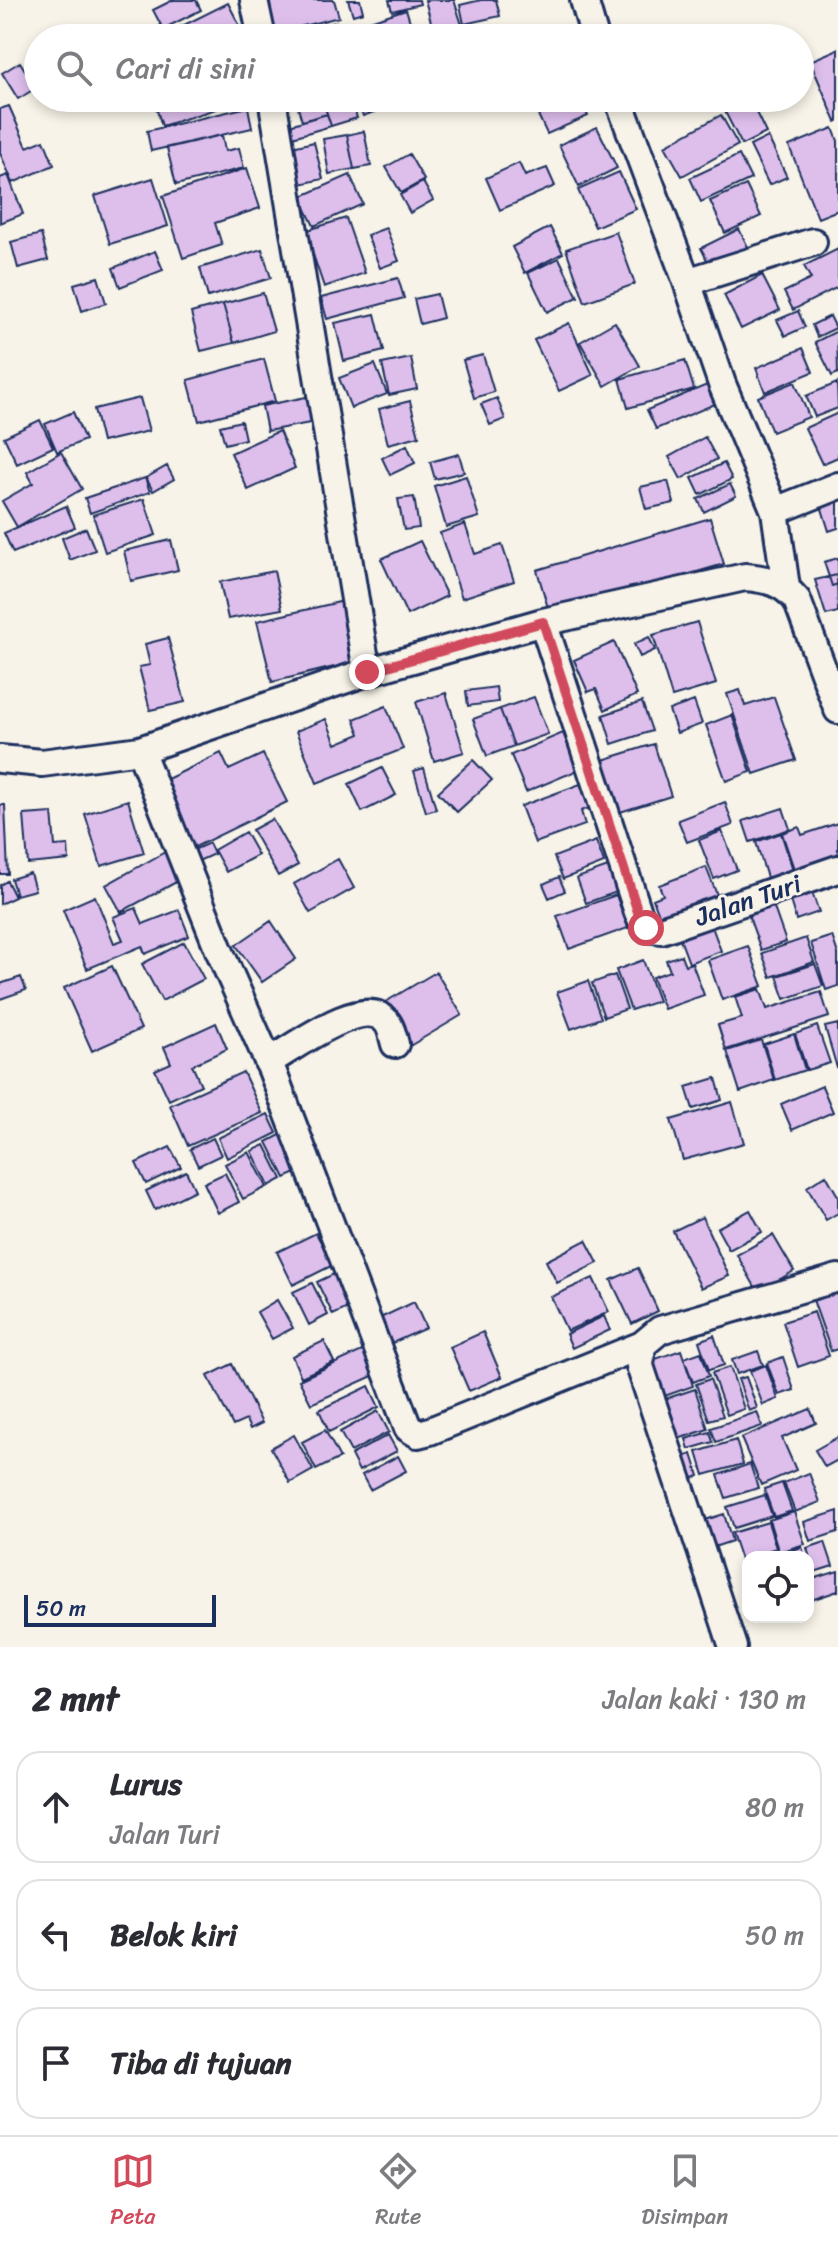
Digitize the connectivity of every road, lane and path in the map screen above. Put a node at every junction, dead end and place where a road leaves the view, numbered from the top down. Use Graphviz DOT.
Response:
graph roads {
  1 [pos="254,0"];
  2 [pos="584,0"];
  3 [pos="259,24"];
  4 [pos="591,24"];
  5 [pos="274,112"];
  6 [pos="623,112"];
  7 [pos="813,242"];
  8 [pos="687,282"];
  9 [pos="838,486"];
  10 [pos="775,511"];
  11 [pos="786,587"];
  12 [pos="543,622"];
  13 [pos="367,672"];
  14 [pos="838,710"];
  15 [pos="140,750"];
  16 [pos="0,759"];
  17 [pos="838,869"];
  18 [pos="395,1044"];
  19 [pos="268,1062"];
  20 [pos="838,1278"];
  21 [pos="642,1345"];
  22 [pos="733,1647"];
  1 -- 3 [label="street"];
  2 -- 4 [label="street"];
  5 -- 13 [label="street"];
  6 -- 8 [label="street"];
  7 -- 8 [label="street"];
  8 -- 10 [label="street"];
  9 -- 10 [label="street"];
  10 -- 11 [label="street"];
  11 -- 12 [label="street"];
  11 -- 14 [label="street"];
  12 -- 13 [label="street"];
  12 -- 17 [label="street, Jalan Turi"];
  13 -- 15 [label="street"];
  15 -- 16 [label="street"];
  15 -- 19 [label="street"];
  18 -- 19 [label="street"];
  19 -- 21 [label="street"];
  20 -- 21 [label="street"];
  21 -- 22 [label="street"];
}
